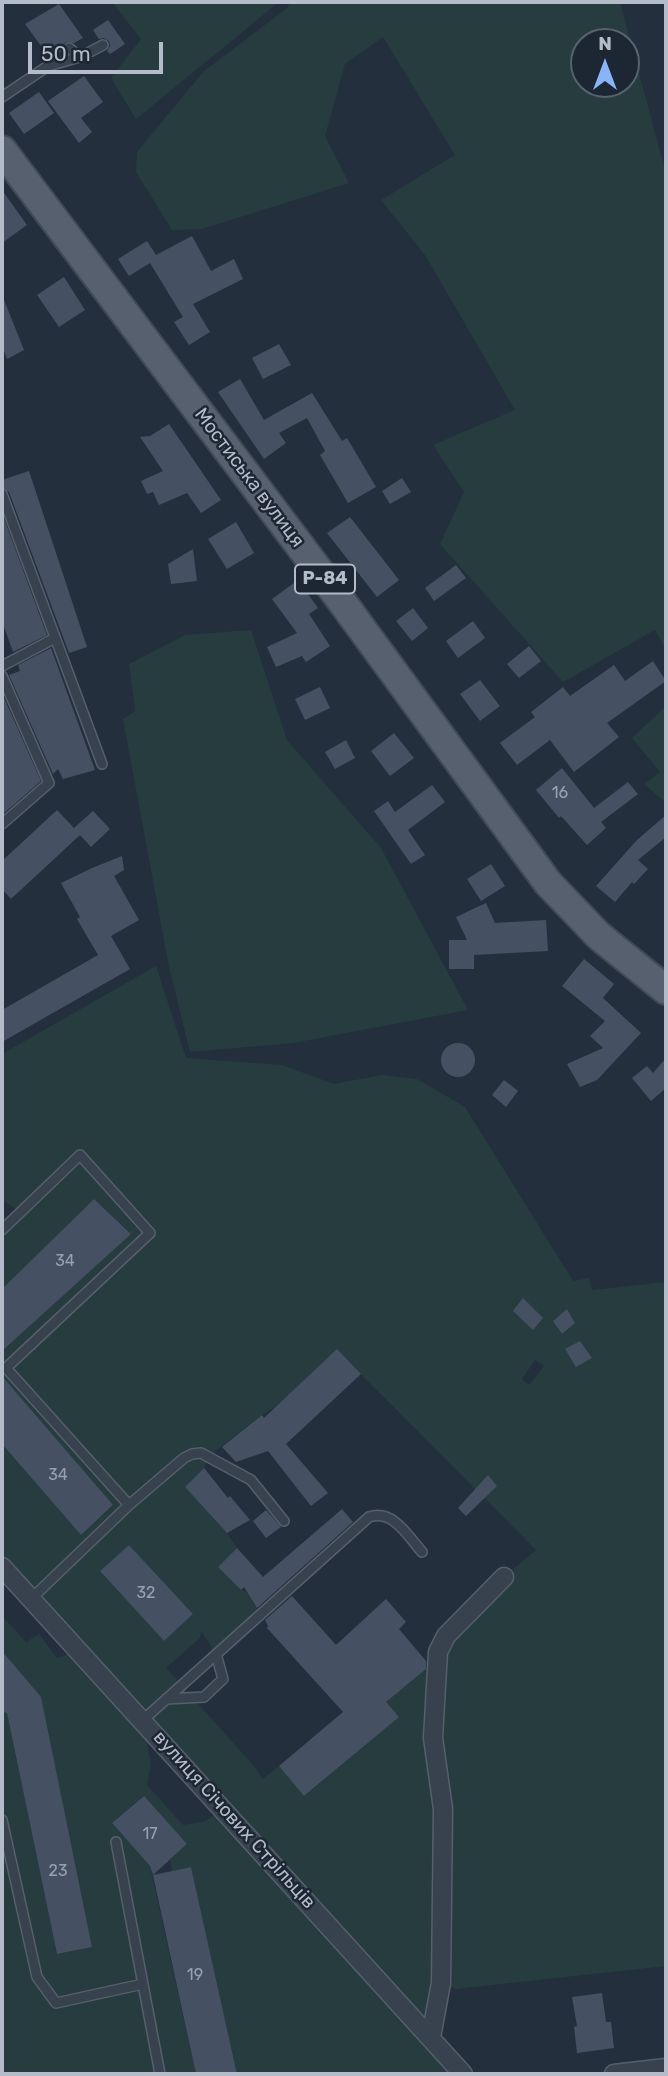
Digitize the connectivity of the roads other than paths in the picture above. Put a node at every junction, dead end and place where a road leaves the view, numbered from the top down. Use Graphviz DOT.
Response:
graph roads {
  1 [pos="103,45"];
  2 [pos="69,48"];
  3 [pos="80,57"];
  4 [pos="2,97"];
  5 [pos="2,150"];
  6 [pos="2,494"];
  7 [pos="55,638"];
  8 [pos="2,666"];
  9 [pos="2,676"];
  10 [pos="102,764"];
  11 [pos="2,824"];
  12 [pos="666,990"];
  13 [pos="2,1230"];
  14 [pos="129,1505"];
  15 [pos="284,1521"];
  16 [pos="422,1552"];
  17 [pos="2,1567"];
  18 [pos="504,1577"];
  19 [pos="32,1600"];
  20 [pos="216,1654"];
  21 [pos="166,1699"];
  22 [pos="143,1720"];
  23 [pos="2,1820"];
  24 [pos="116,1843"];
  25 [pos="143,1984"];
  26 [pos="431,2037"];
  27 [pos="666,2068"];
  28 [pos="160,2074"];
  29 [pos="463,2074"];
  30 [pos="614,2074"];
  1 -- 3 [label="lane"];
  2 -- 3 [label="lane"];
  3 -- 4 [label="lane"];
  5 -- 12 [label="main road, Мостиська вулиця / Р-84"];
  6 -- 7 [label="lane"];
  7 -- 8 [label="lane"];
  7 -- 10 [label="lane"];
  9 -- 11 [label="lane"];
  13 -- 14 [label="lane"];
  14 -- 15 [label="lane"];
  14 -- 19 [label="lane"];
  16 -- 20 [label="lane"];
  17 -- 19 [label="street, вулиця Січових Стрільців"];
  18 -- 26 [label="street"];
  19 -- 22 [label="street, вулиця Січових Стрільців"];
  20 -- 21 [label="lane"];
  20 -- 21 [label="lane"];
  21 -- 22 [label="lane"];
  22 -- 26 [label="street, вулиця Січових Стрільців"];
  23 -- 25 [label="lane"];
  24 -- 25 [label="lane"];
  25 -- 28 [label="lane"];
  26 -- 29 [label="street, вулиця Січових Стрільців"];
  27 -- 30 [label="street"];
}
